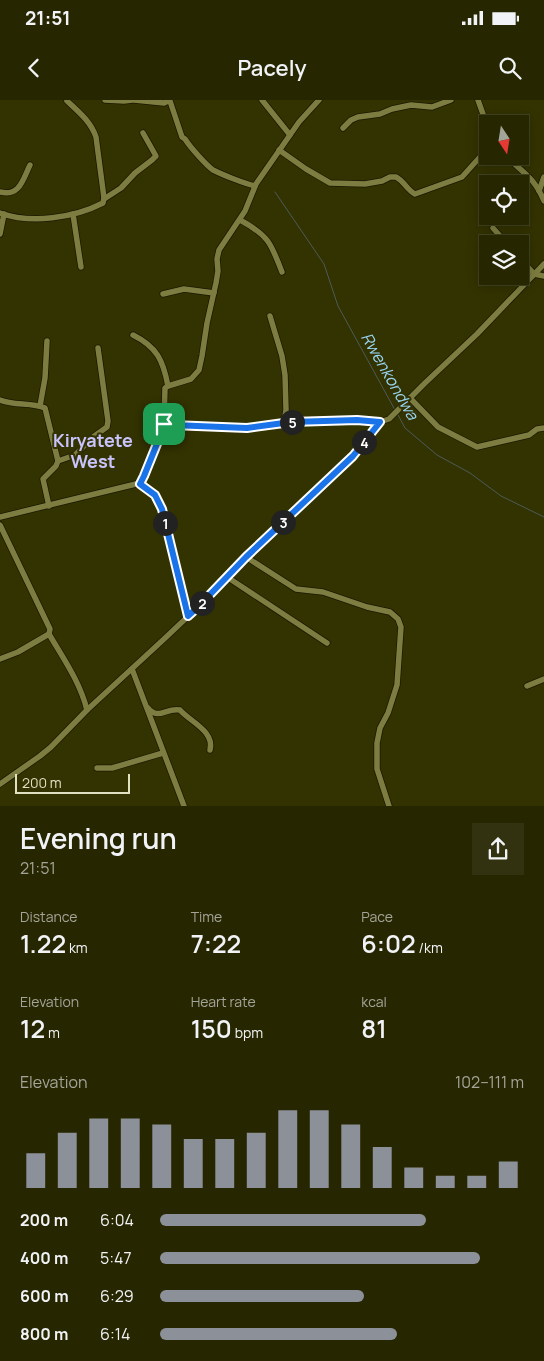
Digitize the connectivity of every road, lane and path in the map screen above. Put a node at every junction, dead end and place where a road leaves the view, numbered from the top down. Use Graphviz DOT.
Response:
graph roads {
  1 [pos="69,100"];
  2 [pos="104,100"];
  3 [pos="133,100"];
  4 [pos="262,100"];
  5 [pos="319,100"];
  6 [pos="451,100"];
  7 [pos="478,100"];
  8 [pos="483,115"];
  9 [pos="343,128"];
  10 [pos="143,133"];
  11 [pos="290,135"];
  12 [pos="278,150"];
  13 [pos="479,158"];
  14 [pos="30,165"];
  15 [pos="516,165"];
  16 [pos="544,178"];
  17 [pos="255,186"];
  18 [pos="540,191"];
  19 [pos="0,192"];
  20 [pos="104,199"];
  21 [pos="544,201"];
  22 [pos="2,214"];
  23 [pos="73,214"];
  24 [pos="240,220"];
  25 [pos="493,228"];
  26 [pos="0,234"];
  27 [pos="499,235"];
  28 [pos="544,264"];
  29 [pos="81,267"];
  30 [pos="529,268"];
  31 [pos="282,272"];
  32 [pos="534,274"];
  33 [pos="544,276"];
  34 [pos="214,293"];
  35 [pos="162,294"];
  36 [pos="270,316"];
  37 [pos="133,335"];
  38 [pos="47,341"];
  39 [pos="98,348"];
  40 [pos="168,386"];
  41 [pos="410,398"];
  42 [pos="0,400"];
  43 [pos="40,406"];
  44 [pos="380,422"];
  45 [pos="280,423"];
  46 [pos="164,424"];
  47 [pos="544,428"];
  48 [pos="58,461"];
  49 [pos="140,484"];
  50 [pos="49,506"];
  51 [pos="0,517"];
  52 [pos="0,525"];
  53 [pos="246,557"];
  54 [pos="227,577"];
  55 [pos="188,616"];
  56 [pos="49,634"];
  57 [pos="327,643"];
  58 [pos="0,659"];
  59 [pos="132,669"];
  60 [pos="544,679"];
  61 [pos="527,686"];
  62 [pos="146,706"];
  63 [pos="87,710"];
  64 [pos="210,750"];
  65 [pos="163,752"];
  66 [pos="97,768"];
  67 [pos="0,784"];
  68 [pos="184,806"];
  69 [pos="389,806"];
  1 -- 20 [label="street"];
  2 -- 3 [label="street"];
  3 -- 17 [label="street"];
  4 -- 11 [label="street"];
  5 -- 11 [label="street"];
  6 -- 9 [label="street"];
  7 -- 8 [label="street"];
  10 -- 20 [label="street"];
  11 -- 12 [label="street"];
  12 -- 13 [label="street"];
  12 -- 17 [label="street"];
  14 -- 19 [label="street"];
  15 -- 18 [label="street"];
  16 -- 18 [label="street"];
  17 -- 24 [label="street"];
  18 -- 21 [label="street"];
  20 -- 23 [label="street"];
  22 -- 23 [label="street"];
  22 -- 26 [label="street"];
  23 -- 29 [label="street"];
  24 -- 31 [label="street"];
  24 -- 34 [label="street"];
  25 -- 27 [label="street"];
  28 -- 32 [label="street"];
  30 -- 32 [label="street"];
  32 -- 33 [label="street"];
  32 -- 41 [label="street"];
  34 -- 35 [label="street"];
  34 -- 40 [label="street"];
  36 -- 45 [label="street"];
  37 -- 40 [label="street"];
  38 -- 43 [label="street"];
  39 -- 48 [label="street"];
  40 -- 46 [label="street"];
  41 -- 44 [label="street"];
  41 -- 47 [label="street"];
  42 -- 43 [label="street"];
  43 -- 48 [label="street"];
  44 -- 45 [label="street"];
  44 -- 53 [label="street"];
  45 -- 46 [label="street"];
  46 -- 49 [label="street"];
  48 -- 50 [label="street"];
  49 -- 50 [label="street"];
  49 -- 55 [label="street"];
  50 -- 51 [label="street"];
  52 -- 56 [label="street"];
  53 -- 54 [label="street"];
  53 -- 69 [label="street"];
  54 -- 55 [label="street"];
  54 -- 57 [label="street"];
  55 -- 59 [label="street"];
  56 -- 58 [label="street"];
  56 -- 63 [label="street"];
  59 -- 62 [label="street"];
  59 -- 63 [label="street"];
  60 -- 61 [label="street"];
  62 -- 64 [label="street"];
  62 -- 65 [label="street"];
  63 -- 67 [label="street"];
  65 -- 66 [label="street"];
  65 -- 68 [label="street"];
}
